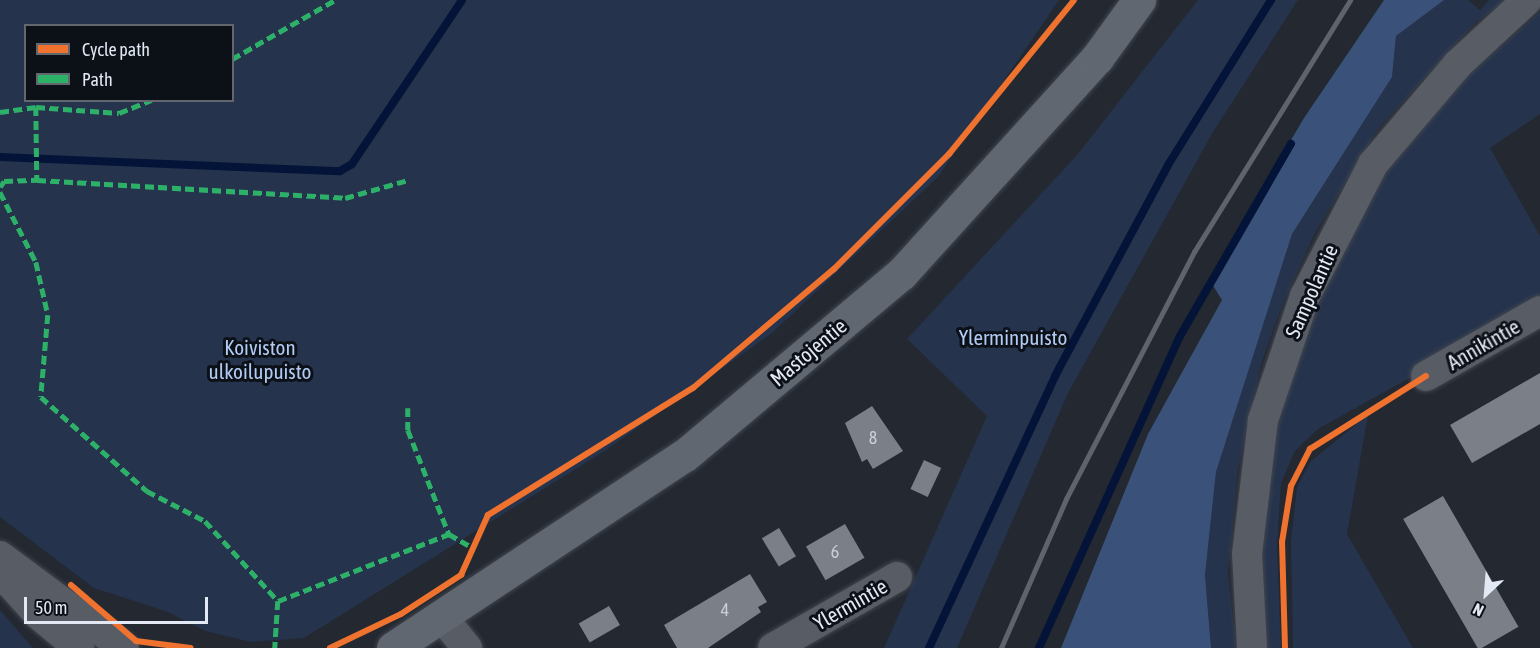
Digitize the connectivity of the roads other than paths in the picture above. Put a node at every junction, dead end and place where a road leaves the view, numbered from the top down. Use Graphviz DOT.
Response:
graph roads {
  1 [pos="1139,0"];
  2 [pos="1527,0"];
  3 [pos="1540,311"];
  4 [pos="1426,376"];
  5 [pos="0,556"];
  6 [pos="0,572"];
  7 [pos="897,577"];
  8 [pos="442,617"];
  9 [pos="404,640"];
  10 [pos="79,648"];
  11 [pos="124,648"];
  12 [pos="377,648"];
  13 [pos="467,648"];
  14 [pos="772,648"];
  15 [pos="1252,648"];
  1 -- 8 [label="main road, Mastojentie"];
  2 -- 15 [label="street, Sampolantie"];
  3 -- 4 [label="street, Annikintie"];
  5 -- 11 [label="street"];
  6 -- 10 [label="street"];
  7 -- 14 [label="street, Ylermintie"];
  8 -- 9 [label="main road, Mastojentie"];
  8 -- 13 [label="street"];
  9 -- 12 [label="main road, Mastojentie"];
}
